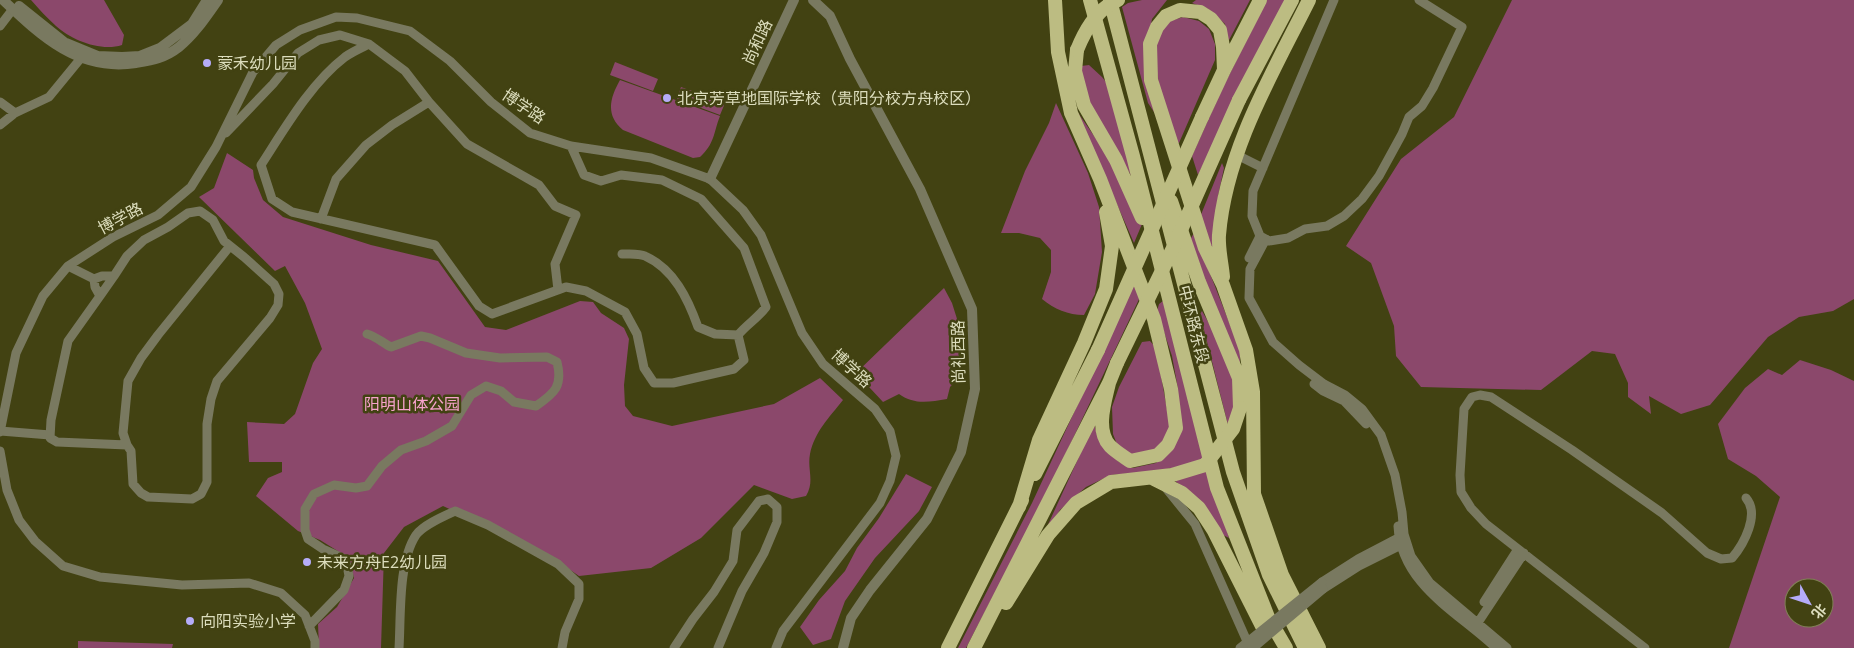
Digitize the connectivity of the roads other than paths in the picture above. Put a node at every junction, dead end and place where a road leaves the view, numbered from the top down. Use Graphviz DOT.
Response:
graph roads {
  1 [pos="3,0"];
  2 [pos="207,0"];
  3 [pos="218,0"];
  4 [pos="794,0"];
  5 [pos="813,0"];
  6 [pos="1090,0"];
  7 [pos="1110,0"];
  8 [pos="1118,0"];
  9 [pos="1260,0"];
  10 [pos="1292,0"];
  11 [pos="1309,0"];
  12 [pos="1334,0"];
  13 [pos="1419,0"];
  14 [pos="1055,1"];
  15 [pos="13,5"];
  16 [pos="0,26"];
  17 [pos="369,44"];
  18 [pos="82,58"];
  19 [pos="1224,70"];
  20 [pos="0,102"];
  21 [pos="429,102"];
  22 [pos="1137,104"];
  23 [pos="15,113"];
  24 [pos="0,125"];
  25 [pos="219,141"];
  26 [pos="571,146"];
  27 [pos="1237,155"];
  28 [pos="1263,168"];
  29 [pos="710,179"];
  30 [pos="1100,179"];
  31 [pos="321,219"];
  32 [pos="1263,237"];
  33 [pos="230,246"];
  34 [pos="1156,246"];
  35 [pos="622,254"];
  36 [pos="68,266"];
  37 [pos="114,276"];
  38 [pos="94,278"];
  39 [pos="1223,285"];
  40 [pos="558,290"];
  41 [pos="100,296"];
  42 [pos="367,334"];
  43 [pos="738,335"];
  44 [pos="1109,383"];
  45 [pos="0,431"];
  46 [pos="50,435"];
  47 [pos="127,445"];
  48 [pos="0,451"];
  49 [pos="1156,480"];
  50 [pos="1746,498"];
  51 [pos="1019,507"];
  52 [pos="1403,540"];
  53 [pos="1521,551"];
  54 [pos="1322,586"];
  55 [pos="1474,624"];
  56 [pos="309,626"];
  57 [pos="315,648"];
  58 [pos="399,648"];
  59 [pos="562,648"];
  60 [pos="674,648"];
  61 [pos="718,648"];
  62 [pos="776,648"];
  63 [pos="843,648"];
  64 [pos="948,648"];
  65 [pos="974,648"];
  66 [pos="978,648"];
  67 [pos="1240,648"];
  68 [pos="1251,648"];
  69 [pos="1274,648"];
  70 [pos="1286,648"];
  71 [pos="1304,648"];
  72 [pos="1319,648"];
  73 [pos="1496,648"];
  74 [pos="1507,648"];
  75 [pos="1645,648"];
  1 -- 15 [label="street"];
  2 -- 15 [label="street"];
  3 -- 18 [label="street"];
  4 -- 29 [label="street, 尚和路"];
  5 -- 63 [label="street, 尚礼西路"];
  6 -- 34 [label="highway, 中环路东段"];
  7 -- 22 [label="highway, 中环路东段"];
  8 -- 34 [label="highway, bridge"];
  9 -- 19 [label="highway"];
  10 -- 44 [label="highway, bridge"];
  11 -- 27 [label="highway"];
  12 -- 28 [label="street"];
  13 -- 32 [label="street"];
  14 -- 30 [label="highway"];
  15 -- 16 [label="street"];
  15 -- 18 [label="street"];
  17 -- 21 [label="street"];
  17 -- 25 [label="street"];
  17 -- 31 [label="street"];
  18 -- 23 [label="street"];
  19 -- 39 [label="highway"];
  19 -- 51 [label="highway, bridge"];
  20 -- 23 [label="street"];
  21 -- 31 [label="street"];
  21 -- 40 [label="street"];
  22 -- 49 [label="highway, bridge"];
  22 -- 71 [label="highway, 中环路东段"];
  23 -- 24 [label="street"];
  25 -- 26 [label="street, 博学路"];
  25 -- 36 [label="street, 博学路"];
  26 -- 29 [label="street, 博学路"];
  26 -- 43 [label="street"];
  27 -- 28 [label="street"];
  27 -- 39 [label="highway"];
  28 -- 32 [label="street"];
  29 -- 62 [label="street, 博学路"];
  30 -- 44 [label="highway"];
  30 -- 51 [label="highway"];
  31 -- 40 [label="street"];
  32 -- 52 [label="street"];
  33 -- 37 [label="street"];
  33 -- 47 [label="street"];
  33 -- 47 [label="street"];
  34 -- 70 [label="highway, 中环路东段"];
  35 -- 43 [label="street"];
  36 -- 38 [label="street"];
  36 -- 45 [label="street, 博学路"];
  37 -- 38 [label="street"];
  37 -- 41 [label="street"];
  38 -- 41 [label="street"];
  39 -- 72 [label="highway"];
  40 -- 43 [label="street"];
  41 -- 46 [label="street"];
  42 -- 56 [label="street"];
  44 -- 65 [label="highway"];
  45 -- 46 [label="street"];
  46 -- 47 [label="street"];
  48 -- 56 [label="street"];
  49 -- 66 [label="highway"];
  49 -- 68 [label="street"];
  49 -- 69 [label="highway"];
  50 -- 53 [label="street"];
  51 -- 64 [label="highway"];
  52 -- 54 [label="street"];
  52 -- 55 [label="street"];
  53 -- 55 [label="street"];
  53 -- 75 [label="street"];
  54 -- 67 [label="street, bridge"];
  54 -- 68 [label="street, bridge"];
  55 -- 73 [label="street"];
  55 -- 74 [label="street"];
  56 -- 57 [label="street"];
  58 -- 59 [label="street"];
  60 -- 61 [label="street"];
}
